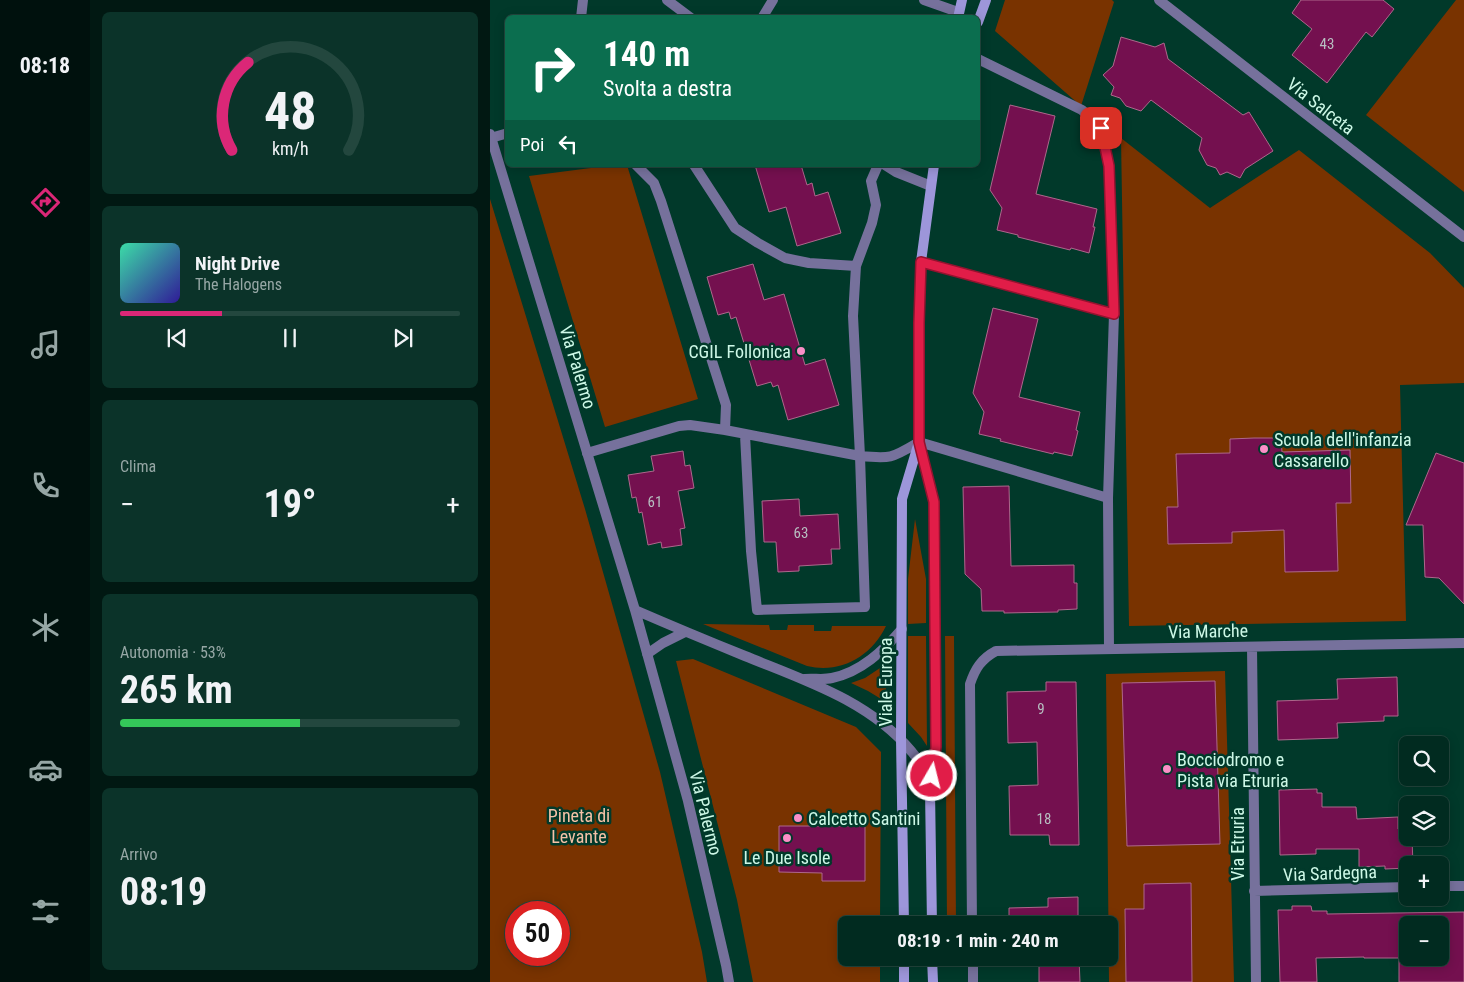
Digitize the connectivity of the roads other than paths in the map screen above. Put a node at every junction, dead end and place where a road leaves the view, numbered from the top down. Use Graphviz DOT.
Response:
graph roads {
  1 [pos="583,0"];
  2 [pos="667,0"];
  3 [pos="773,0"];
  4 [pos="924,0"];
  5 [pos="962,0"];
  6 [pos="986,0"];
  7 [pos="1159,0"];
  8 [pos="581,15"];
  9 [pos="687,15"];
  10 [pos="764,15"];
  11 [pos="958,15"];
  12 [pos="980,16"];
  13 [pos="980,60"];
  14 [pos="505,134"];
  15 [pos="491,136"];
  16 [pos="638,167"];
  17 [pos="695,167"];
  18 [pos="877,167"];
  19 [pos="888,167"];
  20 [pos="934,167"];
  21 [pos="930,186"];
  22 [pos="1464,237"];
  23 [pos="921,262"];
  24 [pos="856,266"];
  25 [pos="1114,314"];
  26 [pos="724,430"];
  27 [pos="745,434"];
  28 [pos="919,442"];
  29 [pos="587,453"];
  30 [pos="860,456"];
  31 [pos="1108,498"];
  32 [pos="636,610"];
  33 [pos="902,629"];
  34 [pos="685,632"];
  35 [pos="1464,643"];
  36 [pos="1252,647"];
  37 [pos="1109,650"];
  38 [pos="647,654"];
  39 [pos="801,679"];
  40 [pos="901,739"];
  41 [pos="930,790"];
  42 [pos="1449,886"];
  43 [pos="1464,886"];
  44 [pos="1399,887"];
  45 [pos="1254,891"];
  46 [pos="904,916"];
  47 [pos="932,916"];
  48 [pos="972,916"];
  49 [pos="904,966"];
  50 [pos="932,966"];
  51 [pos="973,966"];
  52 [pos="729,982"];
  53 [pos="904,982"];
  54 [pos="933,982"];
  55 [pos="973,982"];
  56 [pos="1256,982"];
  1 -- 8 [label="street"];
  2 -- 9 [label="street"];
  3 -- 10 [label="street"];
  4 -- 11 [label="street"];
  5 -- 11 [label="main road"];
  6 -- 12 [label="main road"];
  7 -- 22 [label="street, Via Salceta"];
  13 -- 25 [label="street"];
  14 -- 15 [label="street"];
  15 -- 29 [label="street, Via Palermo"];
  16 -- 26 [label="street"];
  17 -- 24 [label="street"];
  18 -- 24 [label="street"];
  19 -- 21 [label="street"];
  20 -- 21 [label="main road, Viale Europa"];
  21 -- 23 [label="main road, Viale Europa"];
  23 -- 25 [label="street"];
  23 -- 28 [label="main road, Viale Europa"];
  24 -- 30 [label="street"];
  25 -- 31 [label="street"];
  26 -- 27 [label="street"];
  26 -- 29 [label="street"];
  27 -- 30 [label="street"];
  27 -- 30 [label="street"];
  28 -- 30 [label="street"];
  28 -- 31 [label="street"];
  28 -- 33 [label="main road, Viale Europa"];
  28 -- 41 [label="main road, Viale Europa"];
  29 -- 32 [label="street, Via Palermo"];
  31 -- 37 [label="street"];
  32 -- 34 [label="street"];
  32 -- 38 [label="street, Via Palermo"];
  33 -- 39 [label="street"];
  33 -- 40 [label="main road, Viale Europa"];
  34 -- 38 [label="street"];
  34 -- 39 [label="street"];
  35 -- 36 [label="street, Via Marche"];
  36 -- 37 [label="street, Via Marche"];
  36 -- 45 [label="street, Via Etruria"];
  37 -- 48 [label="street, Via Marche"];
  38 -- 52 [label="street, Via Palermo"];
  39 -- 40 [label="street"];
  40 -- 41 [label="street"];
  40 -- 46 [label="main road, Viale Europa"];
  41 -- 47 [label="main road, Viale Europa"];
  42 -- 43 [label="street"];
  44 -- 45 [label="street, Via Sardegna"];
  45 -- 56 [label="street, Via Etruria"];
  49 -- 53 [label="main road"];
  50 -- 54 [label="main road"];
  51 -- 55 [label="street"];
}
